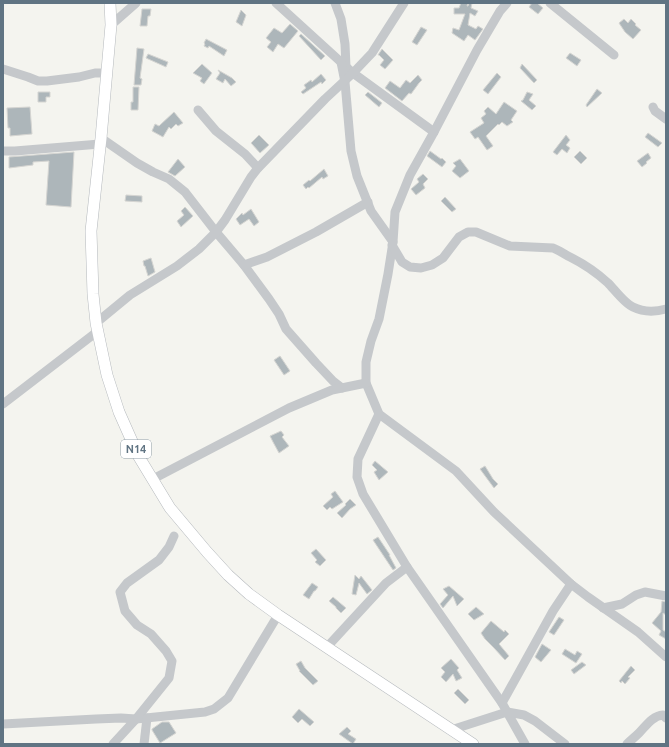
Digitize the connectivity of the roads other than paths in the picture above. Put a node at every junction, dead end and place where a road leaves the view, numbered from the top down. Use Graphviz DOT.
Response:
graph roads {
  1 [pos="110,3"];
  2 [pos="136,3"];
  3 [pos="276,3"];
  4 [pos="335,3"];
  5 [pos="404,3"];
  6 [pos="507,3"];
  7 [pos="550,3"];
  8 [pos="111,25"];
  9 [pos="614,55"];
  10 [pos="347,68"];
  11 [pos="3,69"];
  12 [pos="107,73"];
  13 [pos="345,82"];
  14 [pos="653,108"];
  15 [pos="198,110"];
  16 [pos="666,120"];
  17 [pos="434,132"];
  18 [pos="101,141"];
  19 [pos="3,151"];
  20 [pos="258,168"];
  21 [pos="368,202"];
  22 [pos="216,232"];
  23 [pos="392,243"];
  24 [pos="244,265"];
  25 [pos="666,309"];
  26 [pos="97,327"];
  27 [pos="366,383"];
  28 [pos="342,388"];
  29 [pos="3,404"];
  30 [pos="379,414"];
  31 [pos="153,479"];
  32 [pos="174,536"];
  33 [pos="406,567"];
  34 [pos="571,584"];
  35 [pos="666,596"];
  36 [pos="603,608"];
  37 [pos="278,615"];
  38 [pos="327,647"];
  39 [pos="666,657"];
  40 [pos="502,703"];
  41 [pos="507,712"];
  42 [pos="147,718"];
  43 [pos="666,718"];
  44 [pos="136,720"];
  45 [pos="3,724"];
  46 [pos="451,730"];
  47 [pos="113,744"];
  48 [pos="144,744"];
  49 [pos="473,744"];
  50 [pos="525,744"];
  51 [pos="565,744"];
  52 [pos="627,744"];
  1 -- 8 [label="main road, N14"];
  2 -- 8 [label="street"];
  3 -- 10 [label="street"];
  4 -- 10 [label="street"];
  5 -- 10 [label="street"];
  6 -- 17 [label="street"];
  7 -- 9 [label="street"];
  8 -- 12 [label="main road, N14"];
  10 -- 13 [label="street"];
  10 -- 13 [label="street"];
  10 -- 17 [label="street"];
  11 -- 12 [label="street"];
  12 -- 18 [label="main road, N14"];
  13 -- 20 [label="street"];
  13 -- 21 [label="street"];
  14 -- 16 [label="street"];
  15 -- 20 [label="street"];
  17 -- 23 [label="street"];
  18 -- 19 [label="street"];
  18 -- 22 [label="street"];
  18 -- 26 [label="main road, N14"];
  20 -- 22 [label="street"];
  21 -- 23 [label="street"];
  21 -- 24 [label="street"];
  22 -- 24 [label="street"];
  22 -- 26 [label="street"];
  23 -- 25 [label="street"];
  23 -- 27 [label="street"];
  24 -- 28 [label="street"];
  26 -- 29 [label="street"];
  26 -- 31 [label="main road, N14"];
  27 -- 28 [label="street"];
  27 -- 30 [label="street"];
  28 -- 31 [label="street"];
  30 -- 33 [label="street"];
  30 -- 34 [label="street"];
  31 -- 37 [label="main road, N14"];
  32 -- 44 [label="street"];
  33 -- 38 [label="street"];
  33 -- 40 [label="street"];
  34 -- 36 [label="street"];
  34 -- 40 [label="street"];
  35 -- 36 [label="street"];
  36 -- 39 [label="street"];
  37 -- 38 [label="main road, N14"];
  37 -- 42 [label="street"];
  38 -- 46 [label="main road, N14"];
  40 -- 41 [label="street"];
  41 -- 46 [label="street"];
  41 -- 50 [label="street"];
  41 -- 51 [label="street"];
  42 -- 44 [label="street"];
  42 -- 48 [label="street"];
  43 -- 52 [label="street"];
  44 -- 45 [label="street"];
  44 -- 47 [label="street"];
  46 -- 49 [label="main road, N14"];
}
